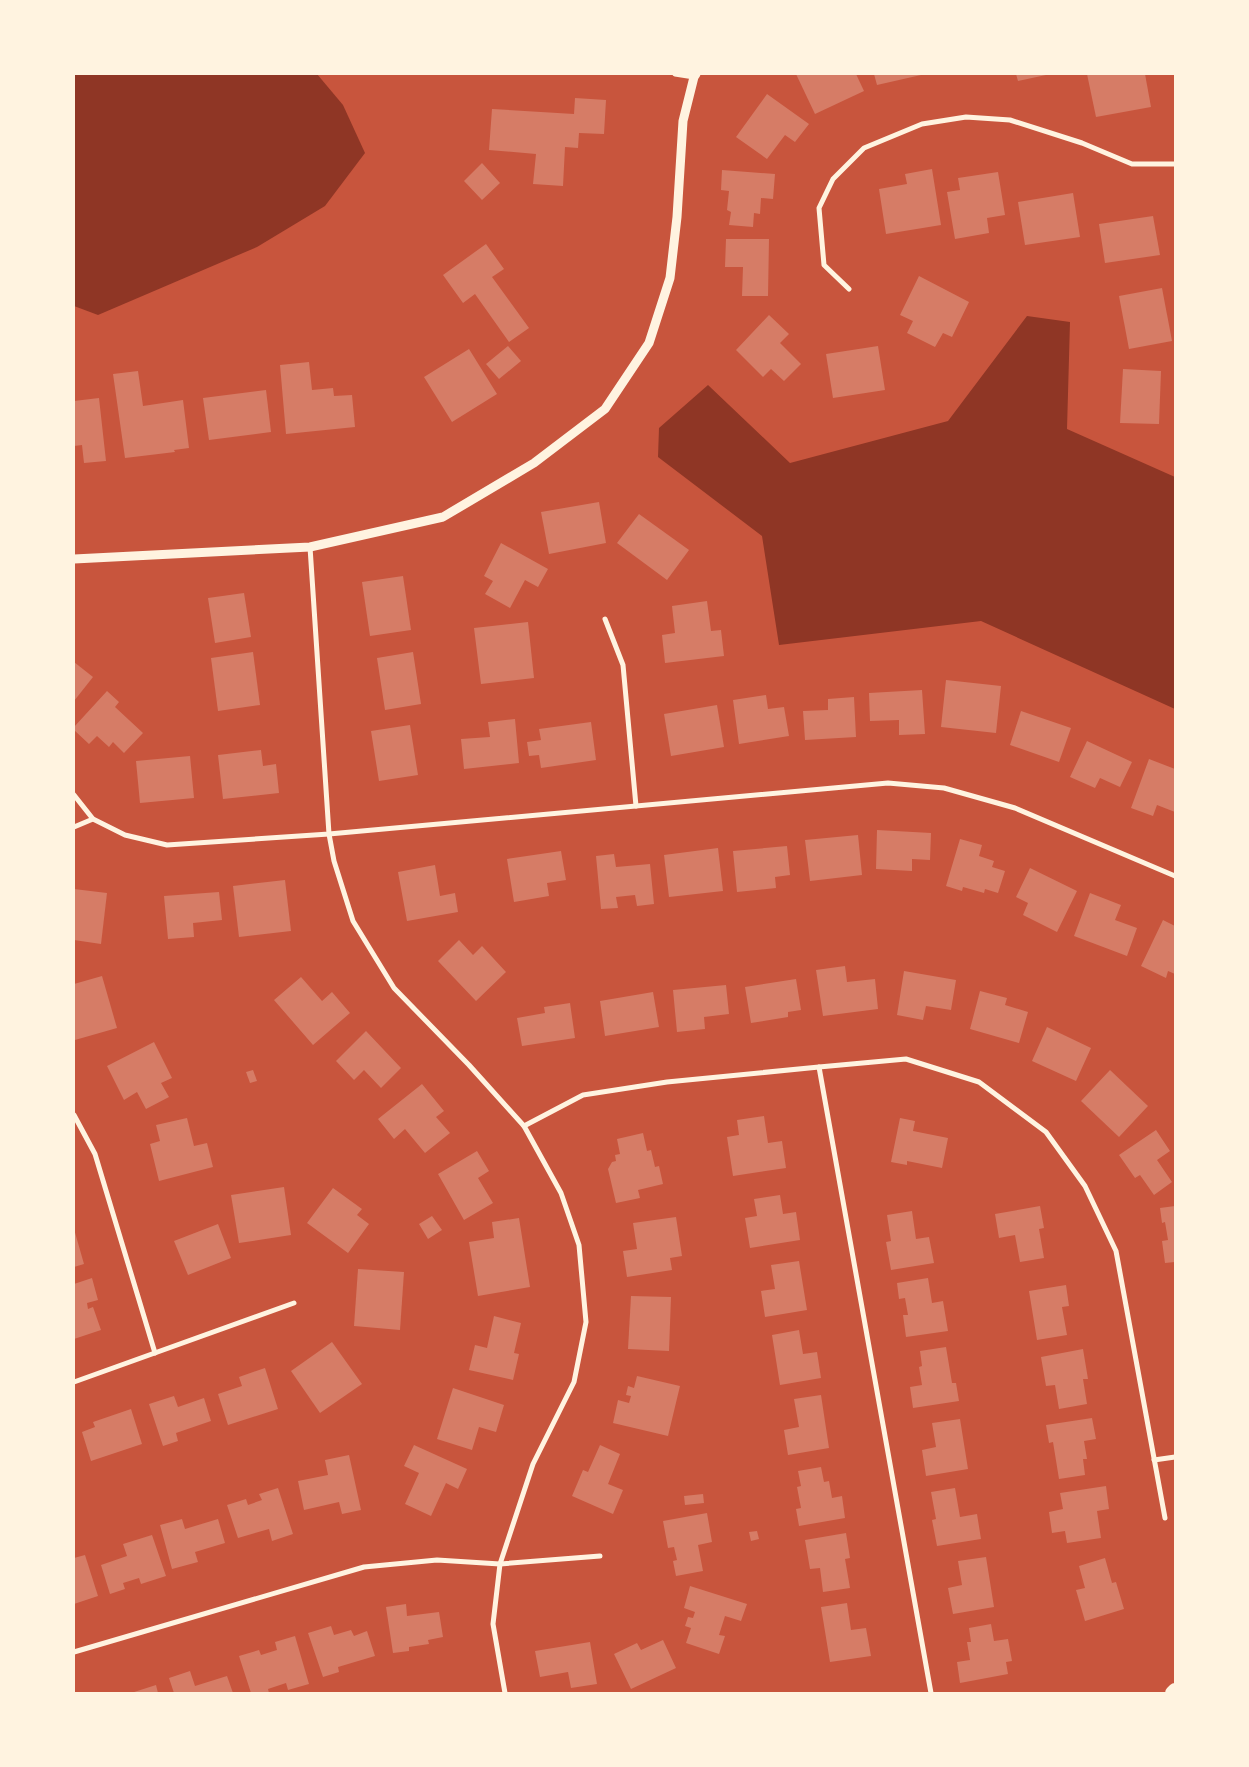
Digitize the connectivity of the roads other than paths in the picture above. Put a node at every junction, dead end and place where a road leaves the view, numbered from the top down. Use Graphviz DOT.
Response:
graph roads {
  1 [pos="675,74"];
  2 [pos="695,76"];
  3 [pos="1175,164"];
  4 [pos="849,289"];
  5 [pos="310,547"];
  6 [pos="74,559"];
  7 [pos="605,619"];
  8 [pos="74,795"];
  9 [pos="636,806"];
  10 [pos="93,819"];
  11 [pos="74,827"];
  12 [pos="329,834"];
  13 [pos="1175,876"];
  14 [pos="819,1067"];
  15 [pos="74,1115"];
  16 [pos="524,1126"];
  17 [pos="294,1303"];
  18 [pos="155,1352"];
  19 [pos="74,1382"];
  20 [pos="1175,1457"];
  21 [pos="1154,1460"];
  22 [pos="1165,1518"];
  23 [pos="600,1556"];
  24 [pos="500,1564"];
  25 [pos="74,1652"];
  26 [pos="1175,1690"];
  27 [pos="505,1693"];
  28 [pos="931,1693"];
  29 [pos="1172,1693"];
  1 -- 2 [label="street"];
  2 -- 5 [label="street"];
  3 -- 4 [label="street"];
  5 -- 6 [label="street"];
  5 -- 12 [label="street"];
  7 -- 9 [label="street"];
  8 -- 10 [label="street"];
  9 -- 12 [label="street"];
  9 -- 13 [label="street"];
  10 -- 11 [label="street"];
  10 -- 12 [label="street"];
  12 -- 16 [label="street"];
  14 -- 16 [label="street"];
  14 -- 21 [label="street"];
  14 -- 28 [label="street"];
  15 -- 18 [label="street"];
  16 -- 24 [label="street"];
  17 -- 18 [label="street"];
  18 -- 19 [label="street"];
  20 -- 21 [label="street"];
  21 -- 22 [label="street"];
  23 -- 24 [label="street"];
  24 -- 25 [label="street"];
  24 -- 27 [label="street"];
  26 -- 29 [label="highway"];
}
